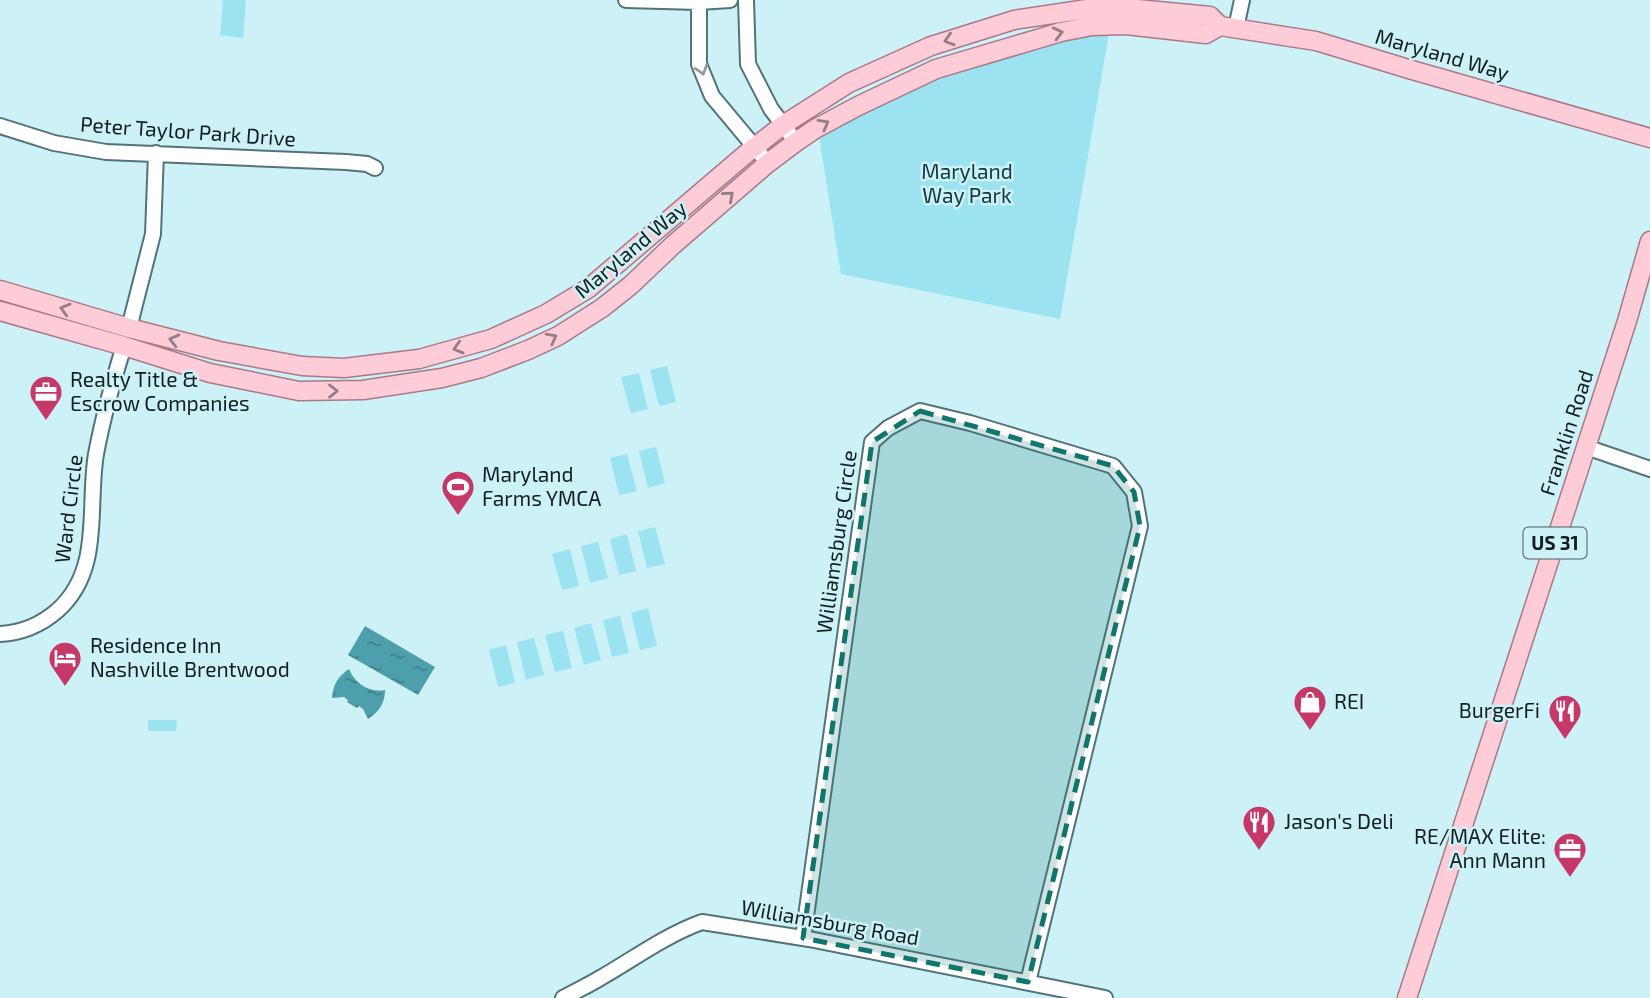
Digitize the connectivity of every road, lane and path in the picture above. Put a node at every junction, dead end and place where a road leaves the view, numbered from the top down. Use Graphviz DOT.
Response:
graph roads {
  1 [pos="626,0"];
  2 [pos="730,0"];
  3 [pos="746,0"];
  4 [pos="1242,0"];
  5 [pos="699,1"];
  6 [pos="1014,20"];
  7 [pos="1228,27"];
  8 [pos="1021,44"];
  9 [pos="783,125"];
  10 [pos="0,126"];
  11 [pos="1650,138"];
  12 [pos="796,142"];
  13 [pos="754,147"];
  14 [pos="156,153"];
  15 [pos="768,163"];
  16 [pos="374,169"];
  17 [pos="1650,241"];
  18 [pos="604,276"];
  19 [pos="0,290"];
  20 [pos="618,295"];
  21 [pos="0,311"];
  22 [pos="518,326"];
  23 [pos="127,337"];
  24 [pos="528,350"];
  25 [pos="302,366"];
  26 [pos="299,391"];
  27 [pos="1586,447"];
  28 [pos="1650,469"];
  29 [pos="0,634"];
  30 [pos="803,938"];
  31 [pos="1028,982"];
  32 [pos="563,998"];
  33 [pos="1105,998"];
  34 [pos="1407,998"];
  1 -- 5 [label="street"];
  2 -- 5 [label="street"];
  3 -- 9 [label="street"];
  4 -- 7 [label="street"];
  5 -- 13 [label="street, one-way"];
  6 -- 7 [label="main road, Maryland Way"];
  6 -- 8 [label="main road"];
  6 -- 9 [label="main road, Maryland Way, one-way"];
  8 -- 7 [label="main road, Maryland Way, one-way"];
  7 -- 11 [label="main road, Maryland Way"];
  12 -- 8 [label="main road, Maryland Way, one-way"];
  9 -- 12 [label="street"];
  9 -- 13 [label="main road, Maryland Way"];
  10 -- 14 [label="street, Peter Taylor Park Drive"];
  12 -- 15 [label="main road, Maryland Way"];
  13 -- 15 [label="street"];
  13 -- 18 [label="main road, Maryland Way"];
  14 -- 16 [label="street, Peter Taylor Park Drive"];
  14 -- 23 [label="street, Ward Circle"];
  20 -- 15 [label="main road, Maryland Way, one-way"];
  17 -- 27 [label="main road, Franklin Road / US 31"];
  18 -- 20 [label="main road"];
  18 -- 22 [label="main road, Maryland Way"];
  23 -- 19 [label="main road, Maryland Way, one-way"];
  24 -- 20 [label="main road, Maryland Way, one-way"];
  21 -- 23 [label="main road, Maryland Way"];
  22 -- 24 [label="main road"];
  22 -- 25 [label="main road, Maryland Way, one-way"];
  25 -- 23 [label="main road, Maryland Way, one-way"];
  23 -- 26 [label="main road, Maryland Way"];
  23 -- 29 [label="street, Ward Circle"];
  26 -- 24 [label="main road, Maryland Way, one-way"];
  25 -- 26 [label="main road"];
  27 -- 28 [label="street"];
  27 -- 34 [label="main road, Franklin Road / US 31"];
  30 -- 31 [label="street, Williamsburg Road"];
  30 -- 31 [label="street, Williamsburg Circle"];
  30 -- 32 [label="street, Williamsburg Road"];
  31 -- 33 [label="street, Williamsburg Road"];
}
